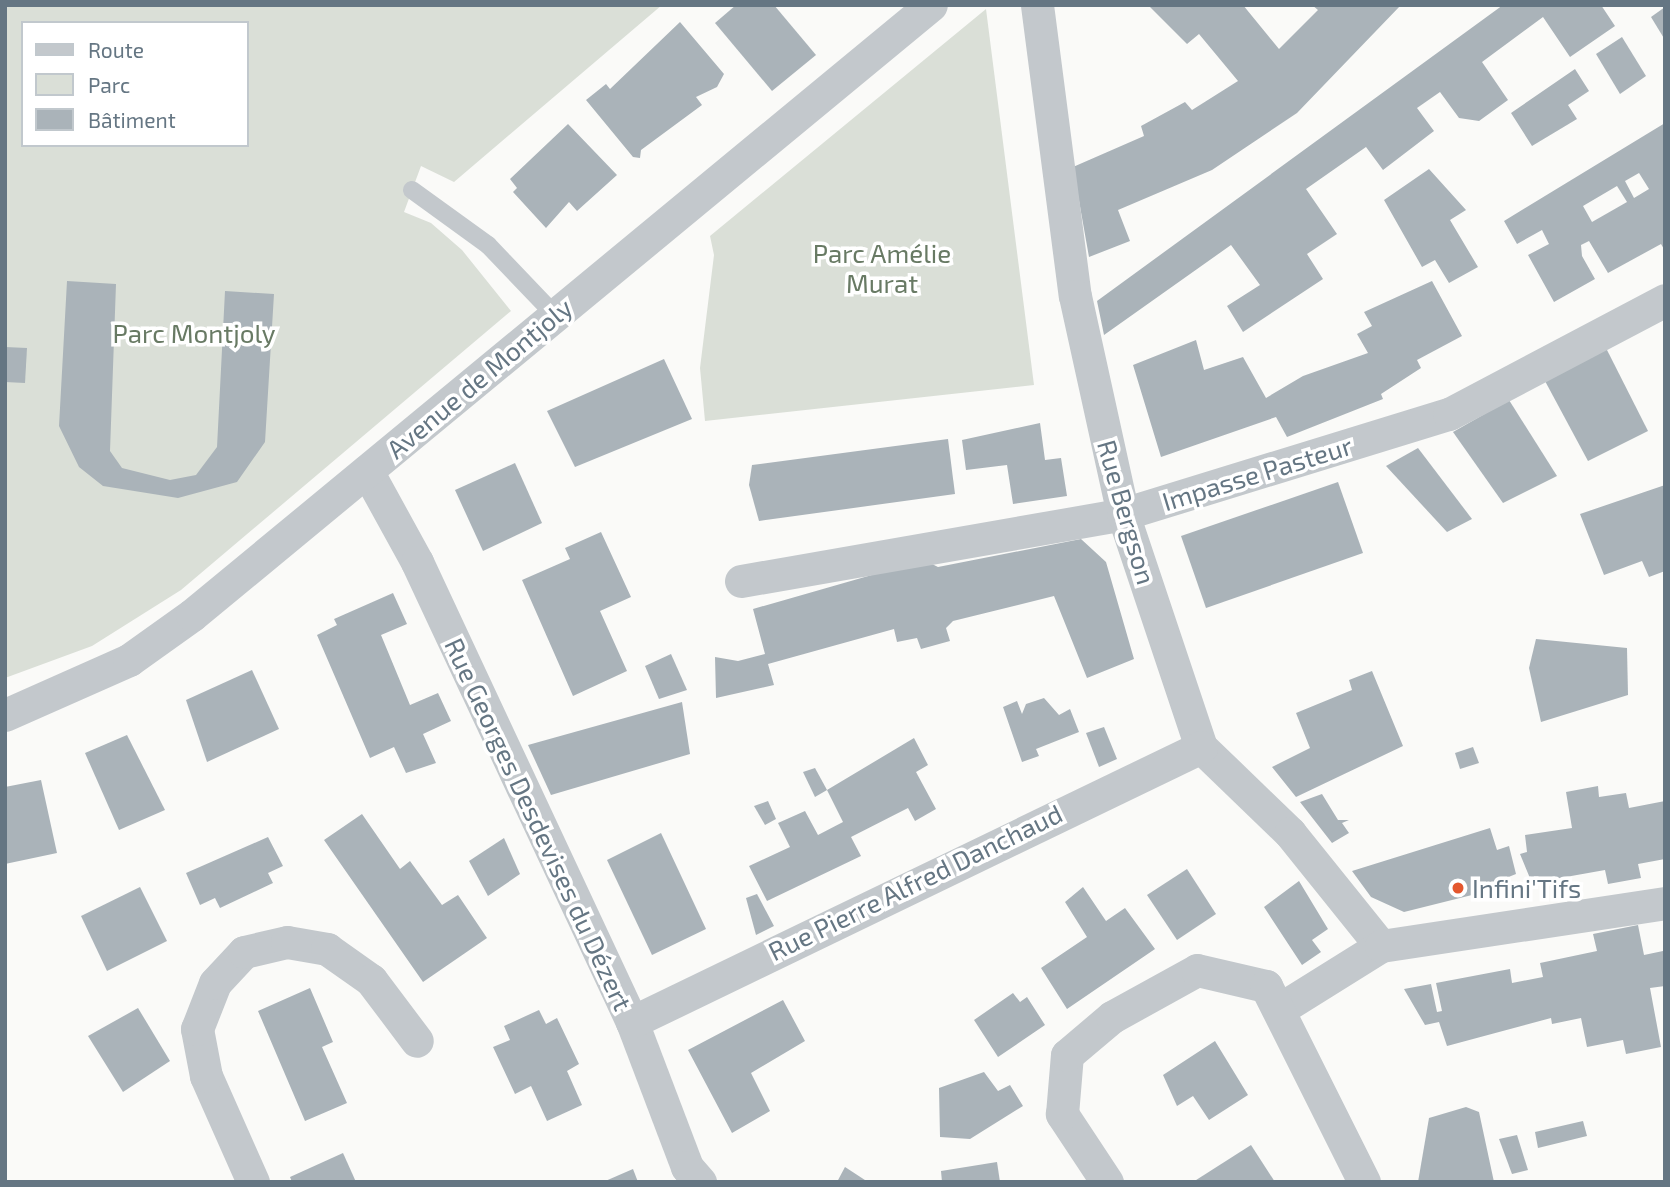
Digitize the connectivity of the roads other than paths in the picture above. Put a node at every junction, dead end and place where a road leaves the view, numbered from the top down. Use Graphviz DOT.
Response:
graph roads {
  1 [pos="931,5"];
  2 [pos="1037,5"];
  3 [pos="412,190"];
  4 [pos="1665,300"];
  5 [pos="555,316"];
  6 [pos="367,471"];
  7 [pos="1123,514"];
  8 [pos="741,581"];
  9 [pos="5,715"];
  10 [pos="1201,747"];
  11 [pos="1665,903"];
  12 [pos="1381,946"];
  13 [pos="1280,1009"];
  14 [pos="632,1022"];
  15 [pos="417,1041"];
  16 [pos="253,1182"];
  17 [pos="699,1182"];
  18 [pos="1107,1182"];
  19 [pos="1364,1182"];
  1 -- 5 [label="street, Avenue de Montjoly"];
  2 -- 7 [label="street, Rue Bergson"];
  3 -- 5 [label="lane"];
  4 -- 7 [label="street, Impasse Pasteur"];
  5 -- 6 [label="street, Avenue de Montjoly"];
  6 -- 9 [label="street, Avenue de Montjoly"];
  6 -- 14 [label="street, Rue Georges Desdevises du Dézert"];
  7 -- 8 [label="street, Impasse Pasteur"];
  7 -- 10 [label="street, Rue Bergson"];
  10 -- 12 [label="street, Rue Bergson"];
  10 -- 14 [label="street, Rue Pierre Alfred Danchaud"];
  11 -- 12 [label="street"];
  12 -- 13 [label="street"];
  13 -- 18 [label="street"];
  13 -- 19 [label="street"];
  14 -- 17 [label="street, Rue Georges Desdevises du Dézert"];
  15 -- 16 [label="street"];
}
